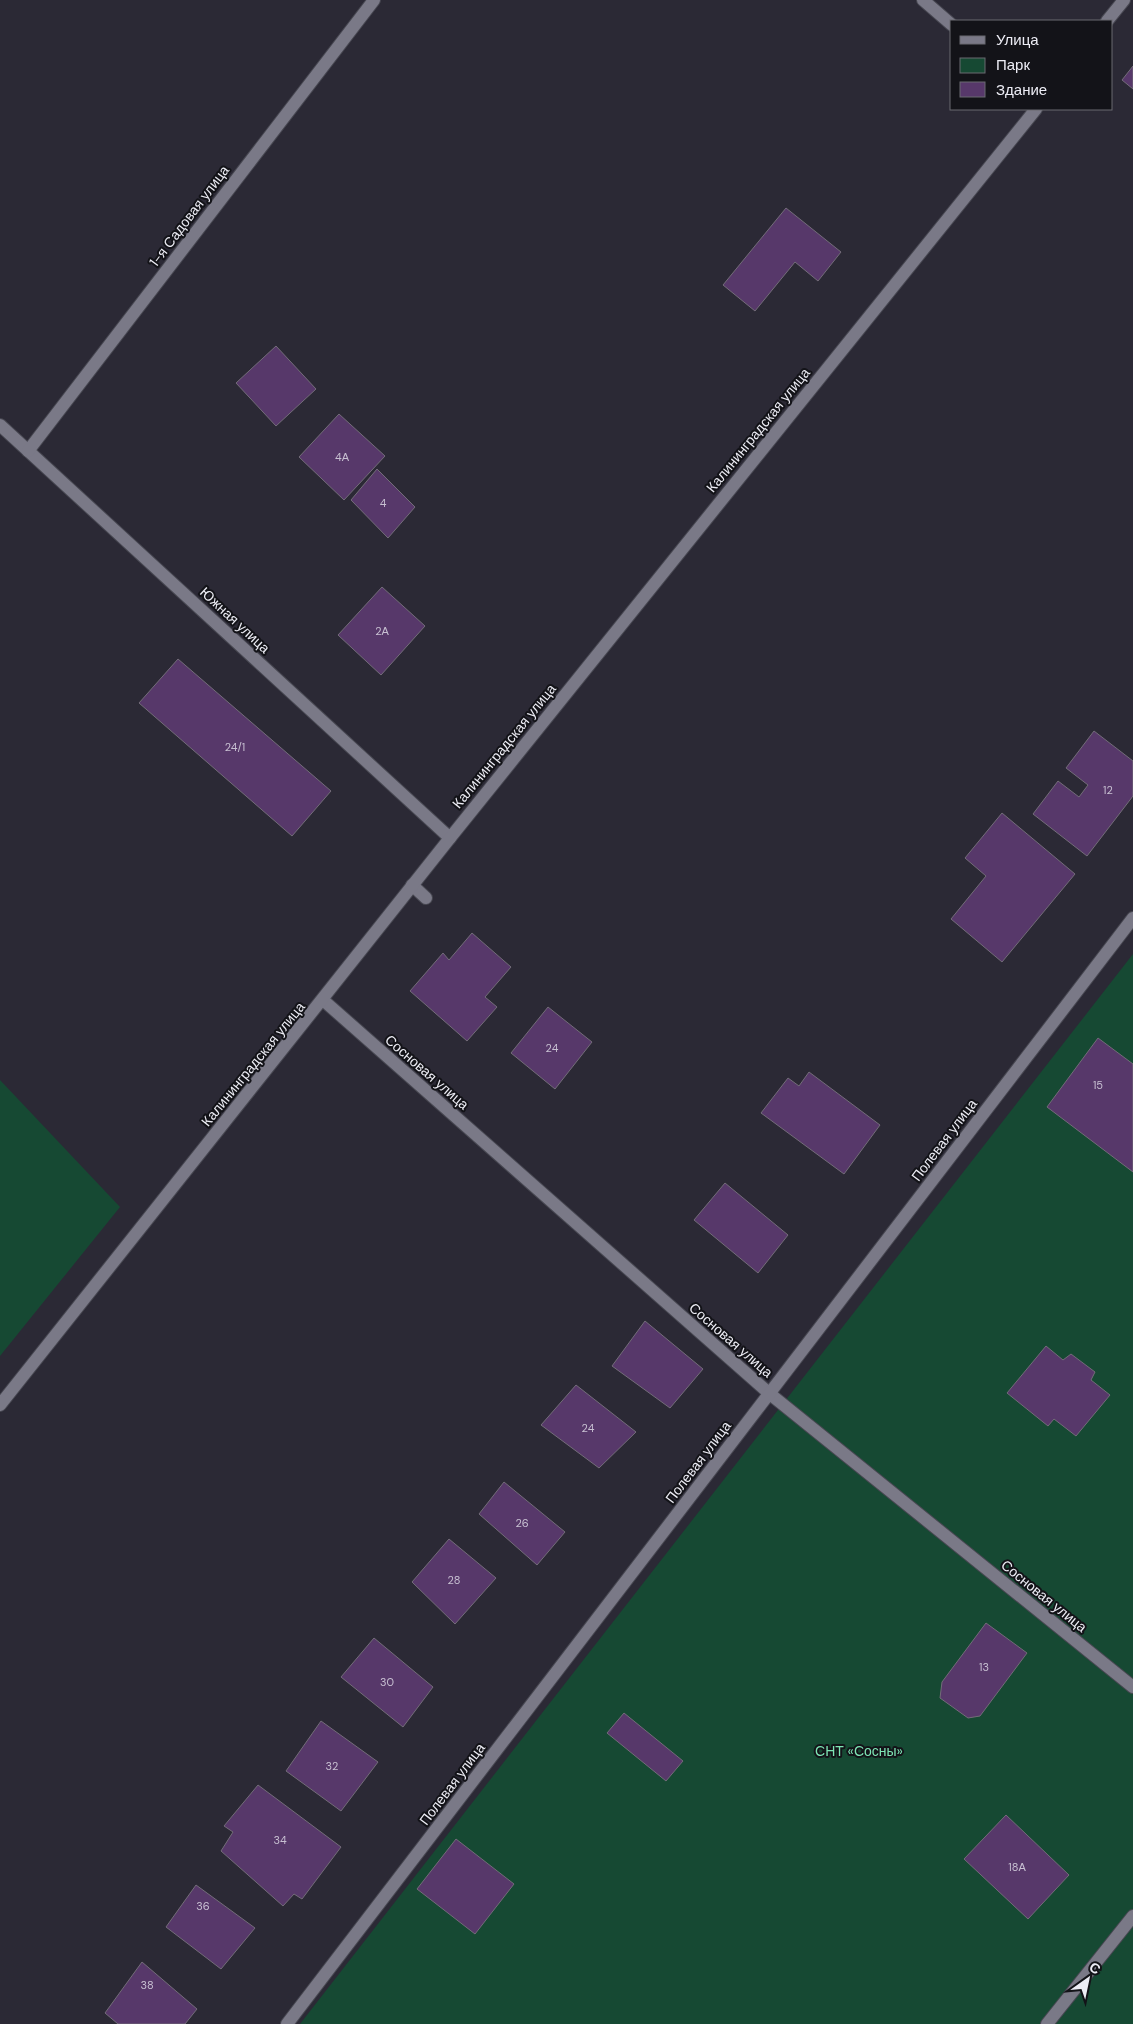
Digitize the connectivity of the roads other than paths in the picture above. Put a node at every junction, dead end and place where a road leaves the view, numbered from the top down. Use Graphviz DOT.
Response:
graph roads {
  1 [pos="374,0"];
  2 [pos="923,0"];
  3 [pos="1124,0"];
  4 [pos="1108,20"];
  5 [pos="950,22"];
  6 [pos="1035,110"];
  7 [pos="0,424"];
  8 [pos="28,451"];
  9 [pos="450,838"];
  10 [pos="412,885"];
  11 [pos="426,898"];
  12 [pos="1133,918"];
  13 [pos="323,1000"];
  14 [pos="770,1394"];
  15 [pos="0,1405"];
  16 [pos="1133,1687"];
  17 [pos="1133,1916"];
  18 [pos="287,2024"];
  19 [pos="1047,2024"];
  1 -- 8 [label="street, 1-я Садовая улица"];
  2 -- 5 [label="street"];
  3 -- 4 [label="street"];
  6 -- 9 [label="street, Калининградская улица"];
  7 -- 8 [label="street, Южная улица"];
  8 -- 9 [label="street, Южная улица"];
  9 -- 10 [label="street, Калининградская улица"];
  10 -- 11 [label="street"];
  10 -- 13 [label="street, Калининградская улица"];
  12 -- 14 [label="street, Полевая улица"];
  13 -- 14 [label="street, Сосновая улица"];
  13 -- 15 [label="street, Калининградская улица"];
  14 -- 16 [label="street, Сосновая улица"];
  14 -- 18 [label="street, Полевая улица"];
  17 -- 19 [label="street"];
}
